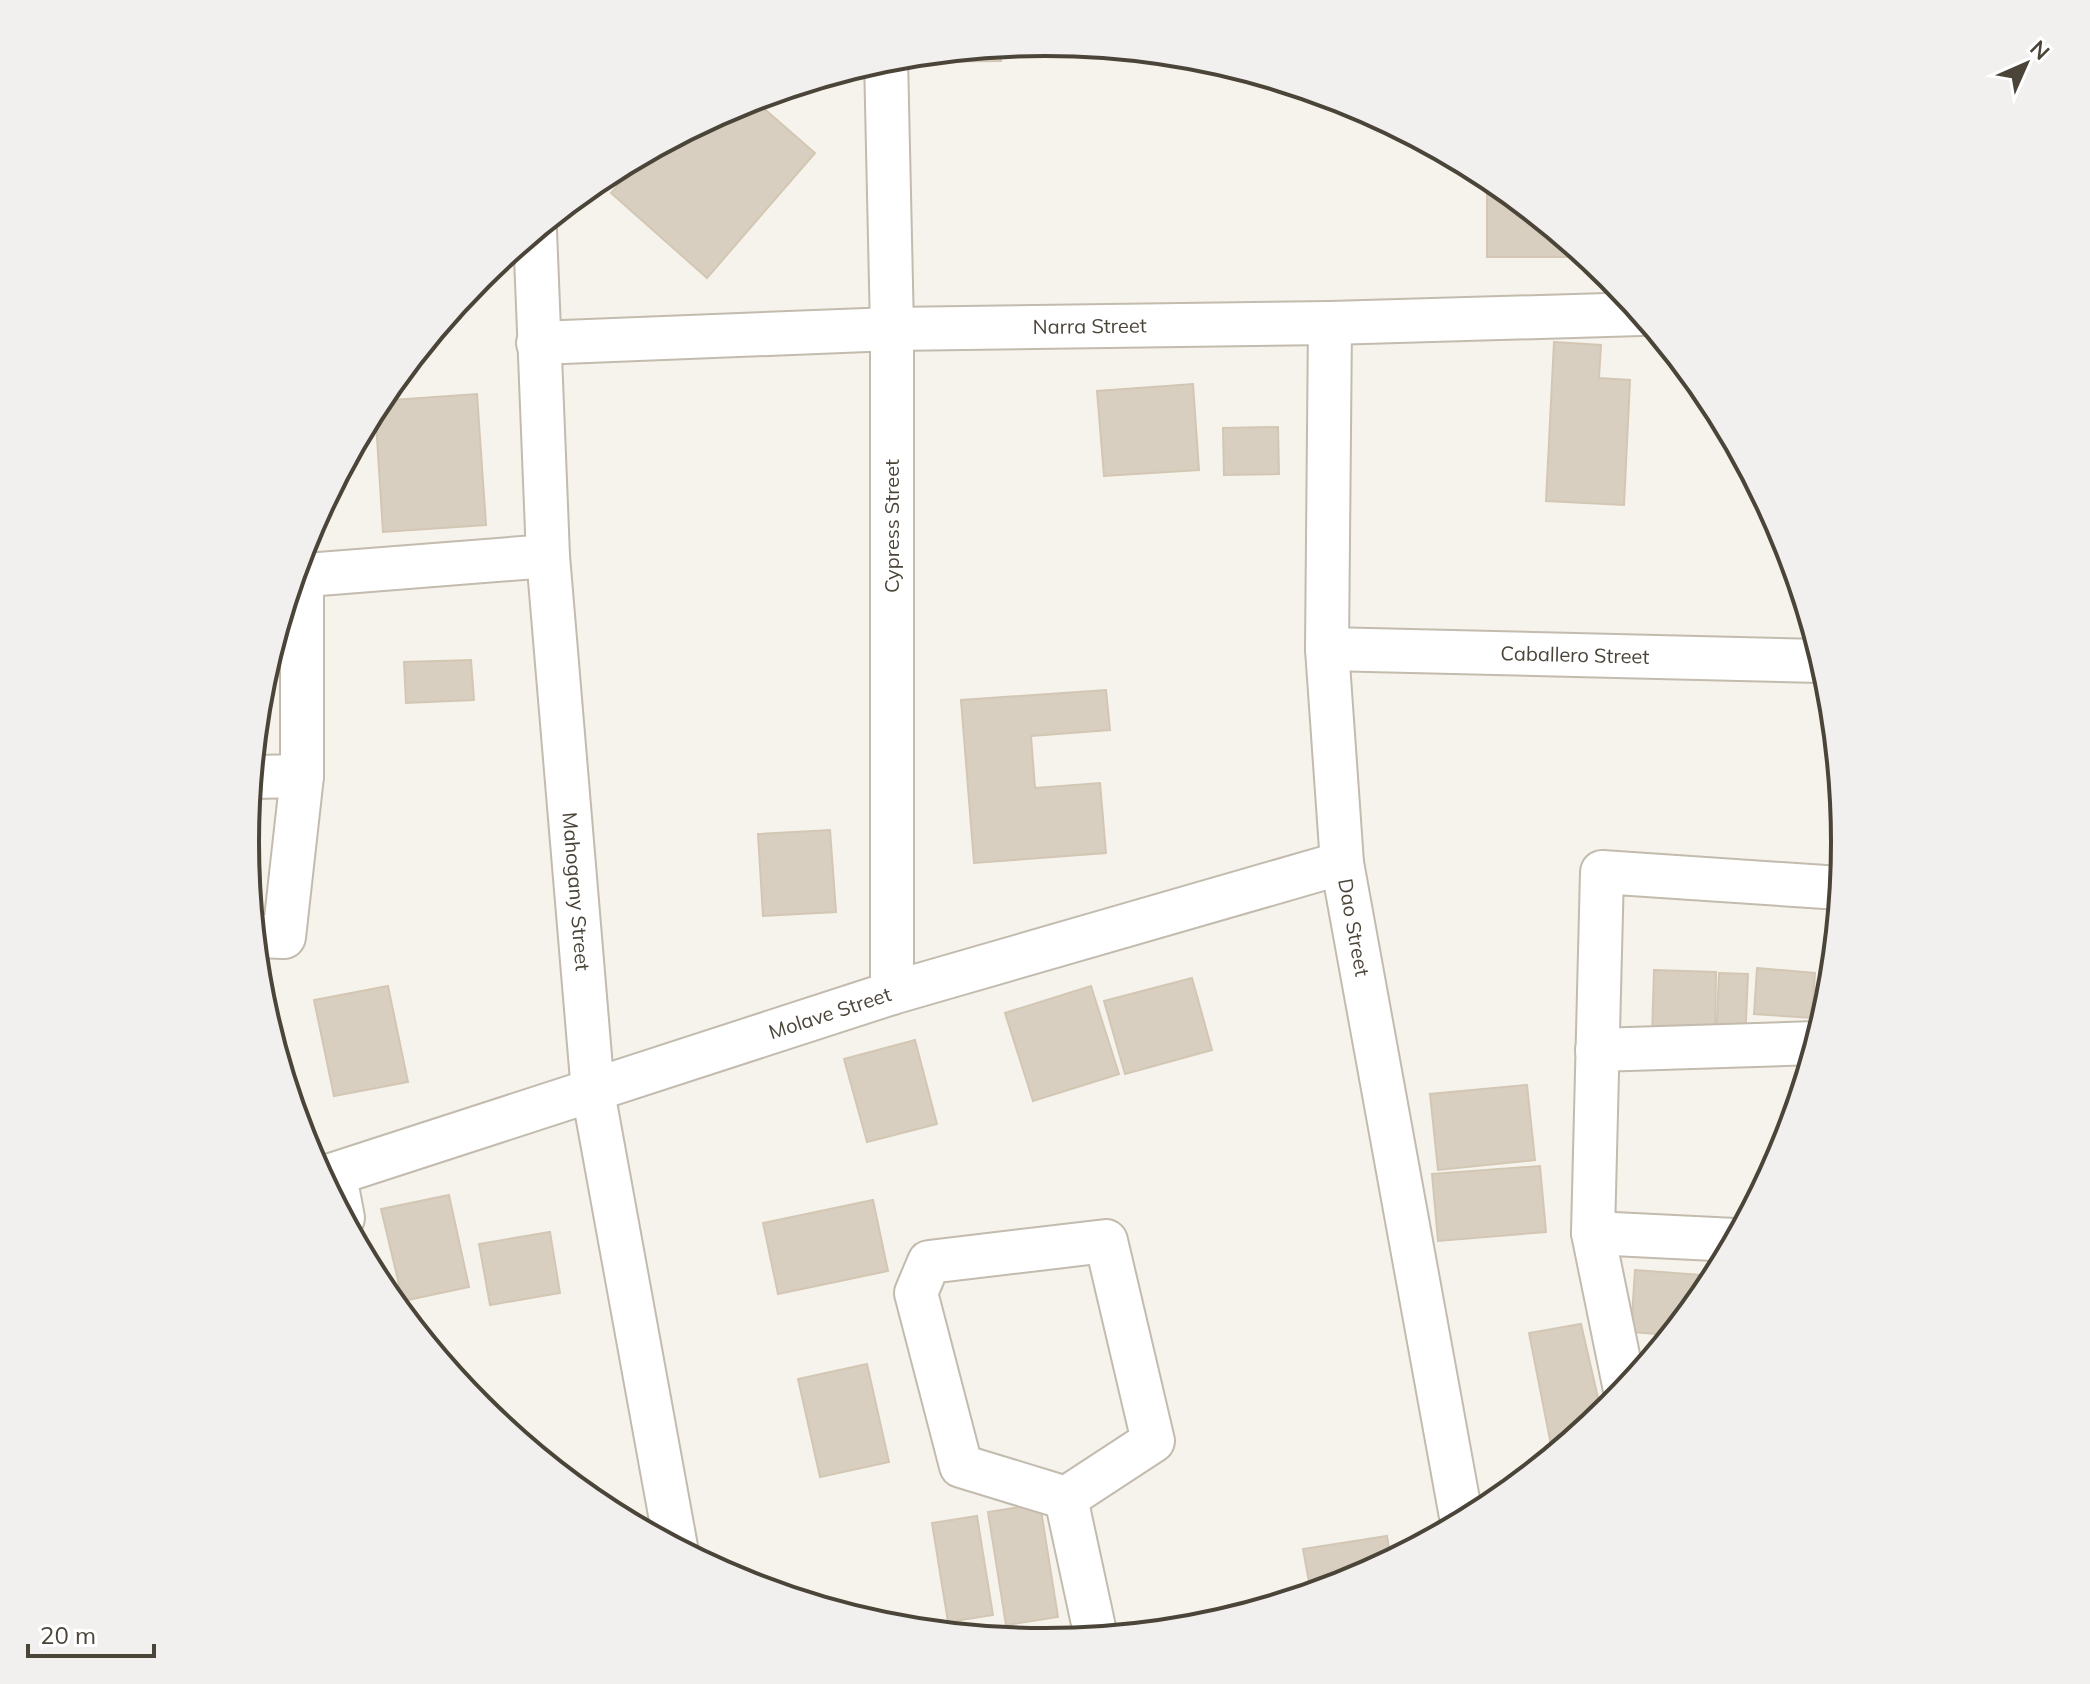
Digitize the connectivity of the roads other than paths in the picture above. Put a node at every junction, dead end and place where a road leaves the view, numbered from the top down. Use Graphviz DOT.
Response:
graph roads {
  1 [pos="886,72"];
  2 [pos="535,244"];
  3 [pos="1617,304"];
  4 [pos="1330,323"];
  5 [pos="892,329"];
  6 [pos="538,343"];
  7 [pos="548,556"];
  8 [pos="306,575"];
  9 [pos="298,598"];
  10 [pos="1327,649"];
  11 [pos="1809,661"];
  12 [pos="302,776"];
  13 [pos="262,777"];
  14 [pos="1342,863"];
  15 [pos="1829,887"];
  16 [pos="265,936"];
  17 [pos="892,993"];
  18 [pos="1804,1043"];
  19 [pos="1597,1050"];
  20 [pos="593,1092"];
  21 [pos="333,1175"];
  22 [pos="1593,1233"];
  23 [pos="1723,1239"];
  24 [pos="1622,1375"];
  25 [pos="1066,1498"];
  26 [pos="1460,1510"];
  27 [pos="674,1535"];
  28 [pos="1094,1626"];
  1 -- 5 [label="street, Cypress Street"];
  2 -- 6 [label="street, Mahogany Street"];
  3 -- 4 [label="street, Narra Street"];
  4 -- 5 [label="street, Narra Street"];
  4 -- 10 [label="street, Dao Street"];
  5 -- 6 [label="street, Narra Street"];
  5 -- 17 [label="street, Cypress Street"];
  6 -- 7 [label="street, Mahogany Street"];
  7 -- 8 [label="street"];
  7 -- 20 [label="street, Mahogany Street"];
  9 -- 12 [label="street"];
  10 -- 11 [label="street, Caballero Street"];
  10 -- 14 [label="street, Dao Street"];
  12 -- 13 [label="street"];
  12 -- 16 [label="street"];
  14 -- 17 [label="street, Molave Street"];
  14 -- 26 [label="street, Dao Street"];
  15 -- 19 [label="street"];
  17 -- 20 [label="street, Molave Street"];
  18 -- 19 [label="street"];
  19 -- 22 [label="street"];
  20 -- 21 [label="street, Molave Street"];
  20 -- 27 [label="street, Mahogany Street"];
  22 -- 23 [label="street"];
  22 -- 24 [label="street"];
  25 -- 25 [label="street"];
  25 -- 28 [label="street"];
}
